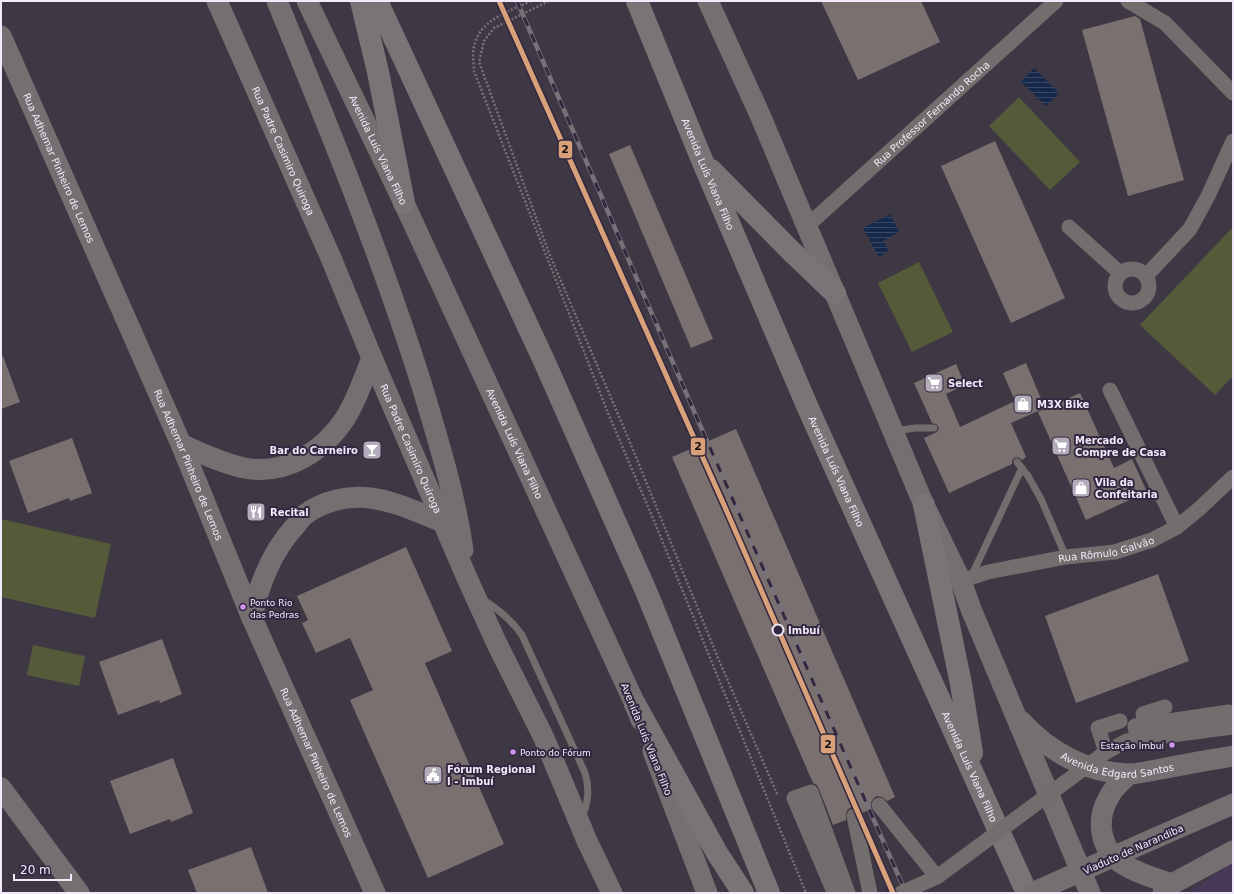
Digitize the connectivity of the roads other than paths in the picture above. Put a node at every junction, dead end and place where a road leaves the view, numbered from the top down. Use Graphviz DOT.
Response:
graph roads {
  1 [pos="218,1"];
  2 [pos="277,1"];
  3 [pos="307,1"];
  4 [pos="361,1"];
  5 [pos="377,1"];
  6 [pos="637,1"];
  7 [pos="708,1"];
  8 [pos="1056,1"];
  9 [pos="1128,1"];
  10 [pos="1,36"];
  11 [pos="1233,93"];
  12 [pos="1233,141"];
  13 [pos="702,160"];
  14 [pos="404,203"];
  15 [pos="806,227"];
  16 [pos="1069,227"];
  17 [pos="1120,273"];
  18 [pos="1146,276"];
  19 [pos="835,293"];
  20 [pos="372,358"];
  21 [pos="1110,390"];
  22 [pos="934,428"];
  23 [pos="893,431"];
  24 [pos="181,444"];
  25 [pos="1017,462"];
  26 [pos="1022,468"];
  27 [pos="1233,477"];
  28 [pos="924,505"];
  29 [pos="443,522"];
  30 [pos="1177,526"];
  31 [pos="1066,557"];
  32 [pos="966,579"];
  33 [pos="471,586"];
  34 [pos="252,618"];
  35 [pos="635,704"];
  36 [pos="1165,707"];
  37 [pos="1142,714"];
  38 [pos="1015,715"];
  39 [pos="1120,721"];
  40 [pos="1198,722"];
  41 [pos="1106,752"];
  42 [pos="1233,756"];
  43 [pos="1129,774"];
  44 [pos="977,782"];
  45 [pos="1,788"];
  46 [pos="1233,804"];
  47 [pos="879,805"];
  48 [pos="854,816"];
  49 [pos="1233,851"];
  50 [pos="937,877"];
  51 [pos="1167,888"];
  52 [pos="842,891"];
  53 [pos="79,893"];
  54 [pos="376,893"];
  55 [pos="612,893"];
  56 [pos="707,893"];
  57 [pos="743,893"];
  58 [pos="769,893"];
  59 [pos="870,893"];
  60 [pos="901,893"];
  61 [pos="1027,893"];
  62 [pos="1032,893"];
  63 [pos="1090,893"];
  1 -- 20 [label="main road, Rua Padre Casimiro Quiroga"];
  2 -- 33 [label="main road"];
  3 -- 14 [label="main road, Avenida Luís Viana Filho"];
  4 -- 14 [label="highway"];
  5 -- 58 [label="highway"];
  6 -- 13 [label="highway, Avenida Luís Viana Filho"];
  7 -- 15 [label="main road"];
  8 -- 15 [label="street, Rua Professor Fernando Rocha"];
  9 -- 11 [label="street"];
  10 -- 24 [label="main road, Rua Adhemar Pinheiro de Lemos"];
  12 -- 18 [label="street"];
  13 -- 19 [label="highway"];
  13 -- 44 [label="highway, Avenida Luís Viana Filho"];
  14 -- 35 [label="main road, Avenida Luís Viana Filho"];
  15 -- 19 [label="main road"];
  16 -- 17 [label="street"];
  17 -- 18 [label="street"];
  17 -- 18 [label="street"];
  19 -- 23 [label="main road"];
  20 -- 24 [label="main road"];
  20 -- 29 [label="main road, Rua Padre Casimiro Quiroga"];
  21 -- 30 [label="street"];
  22 -- 23 [label="lane"];
  23 -- 28 [label="main road"];
  24 -- 34 [label="main road, Rua Adhemar Pinheiro de Lemos"];
  25 -- 26 [label="lane"];
  26 -- 31 [label="lane"];
  26 -- 32 [label="lane"];
  27 -- 30 [label="street, Rua Rômulo Galvão"];
  28 -- 32 [label="main road"];
  28 -- 44 [label="highway"];
  29 -- 33 [label="main road, Rua Padre Casimiro Quiroga"];
  29 -- 34 [label="main road"];
  30 -- 31 [label="street, Rua Rômulo Galvão"];
  31 -- 32 [label="street, Rua Rômulo Galvão"];
  32 -- 38 [label="main road"];
  33 -- 55 [label="main road, Rua Padre Casimiro Quiroga"];
  34 -- 54 [label="main road, Rua Adhemar Pinheiro de Lemos"];
  35 -- 56 [label="main road, Avenida Luís Viana Filho"];
  35 -- 57 [label="highway"];
  36 -- 37 [label="street"];
  38 -- 43 [label="main road, Avenida Edgard Santos"];
  38 -- 63 [label="main road"];
  39 -- 41 [label="street"];
  40 -- 41 [label="street"];
  41 -- 50 [label="street, bridge"];
  42 -- 43 [label="main road, Avenida Edgard Santos"];
  43 -- 51 [label="main road"];
  44 -- 61 [label="highway, Avenida Luís Viana Filho"];
  45 -- 53 [label="main road"];
  46 -- 62 [label="main road, Viaduto de Narandiba, bridge"];
  47 -- 50 [label="street"];
  48 -- 59 [label="street"];
  49 -- 51 [label="main road"];
  50 -- 60 [label="street, bridge"];
  52 -- 52 [label="street, bridge"];
}
